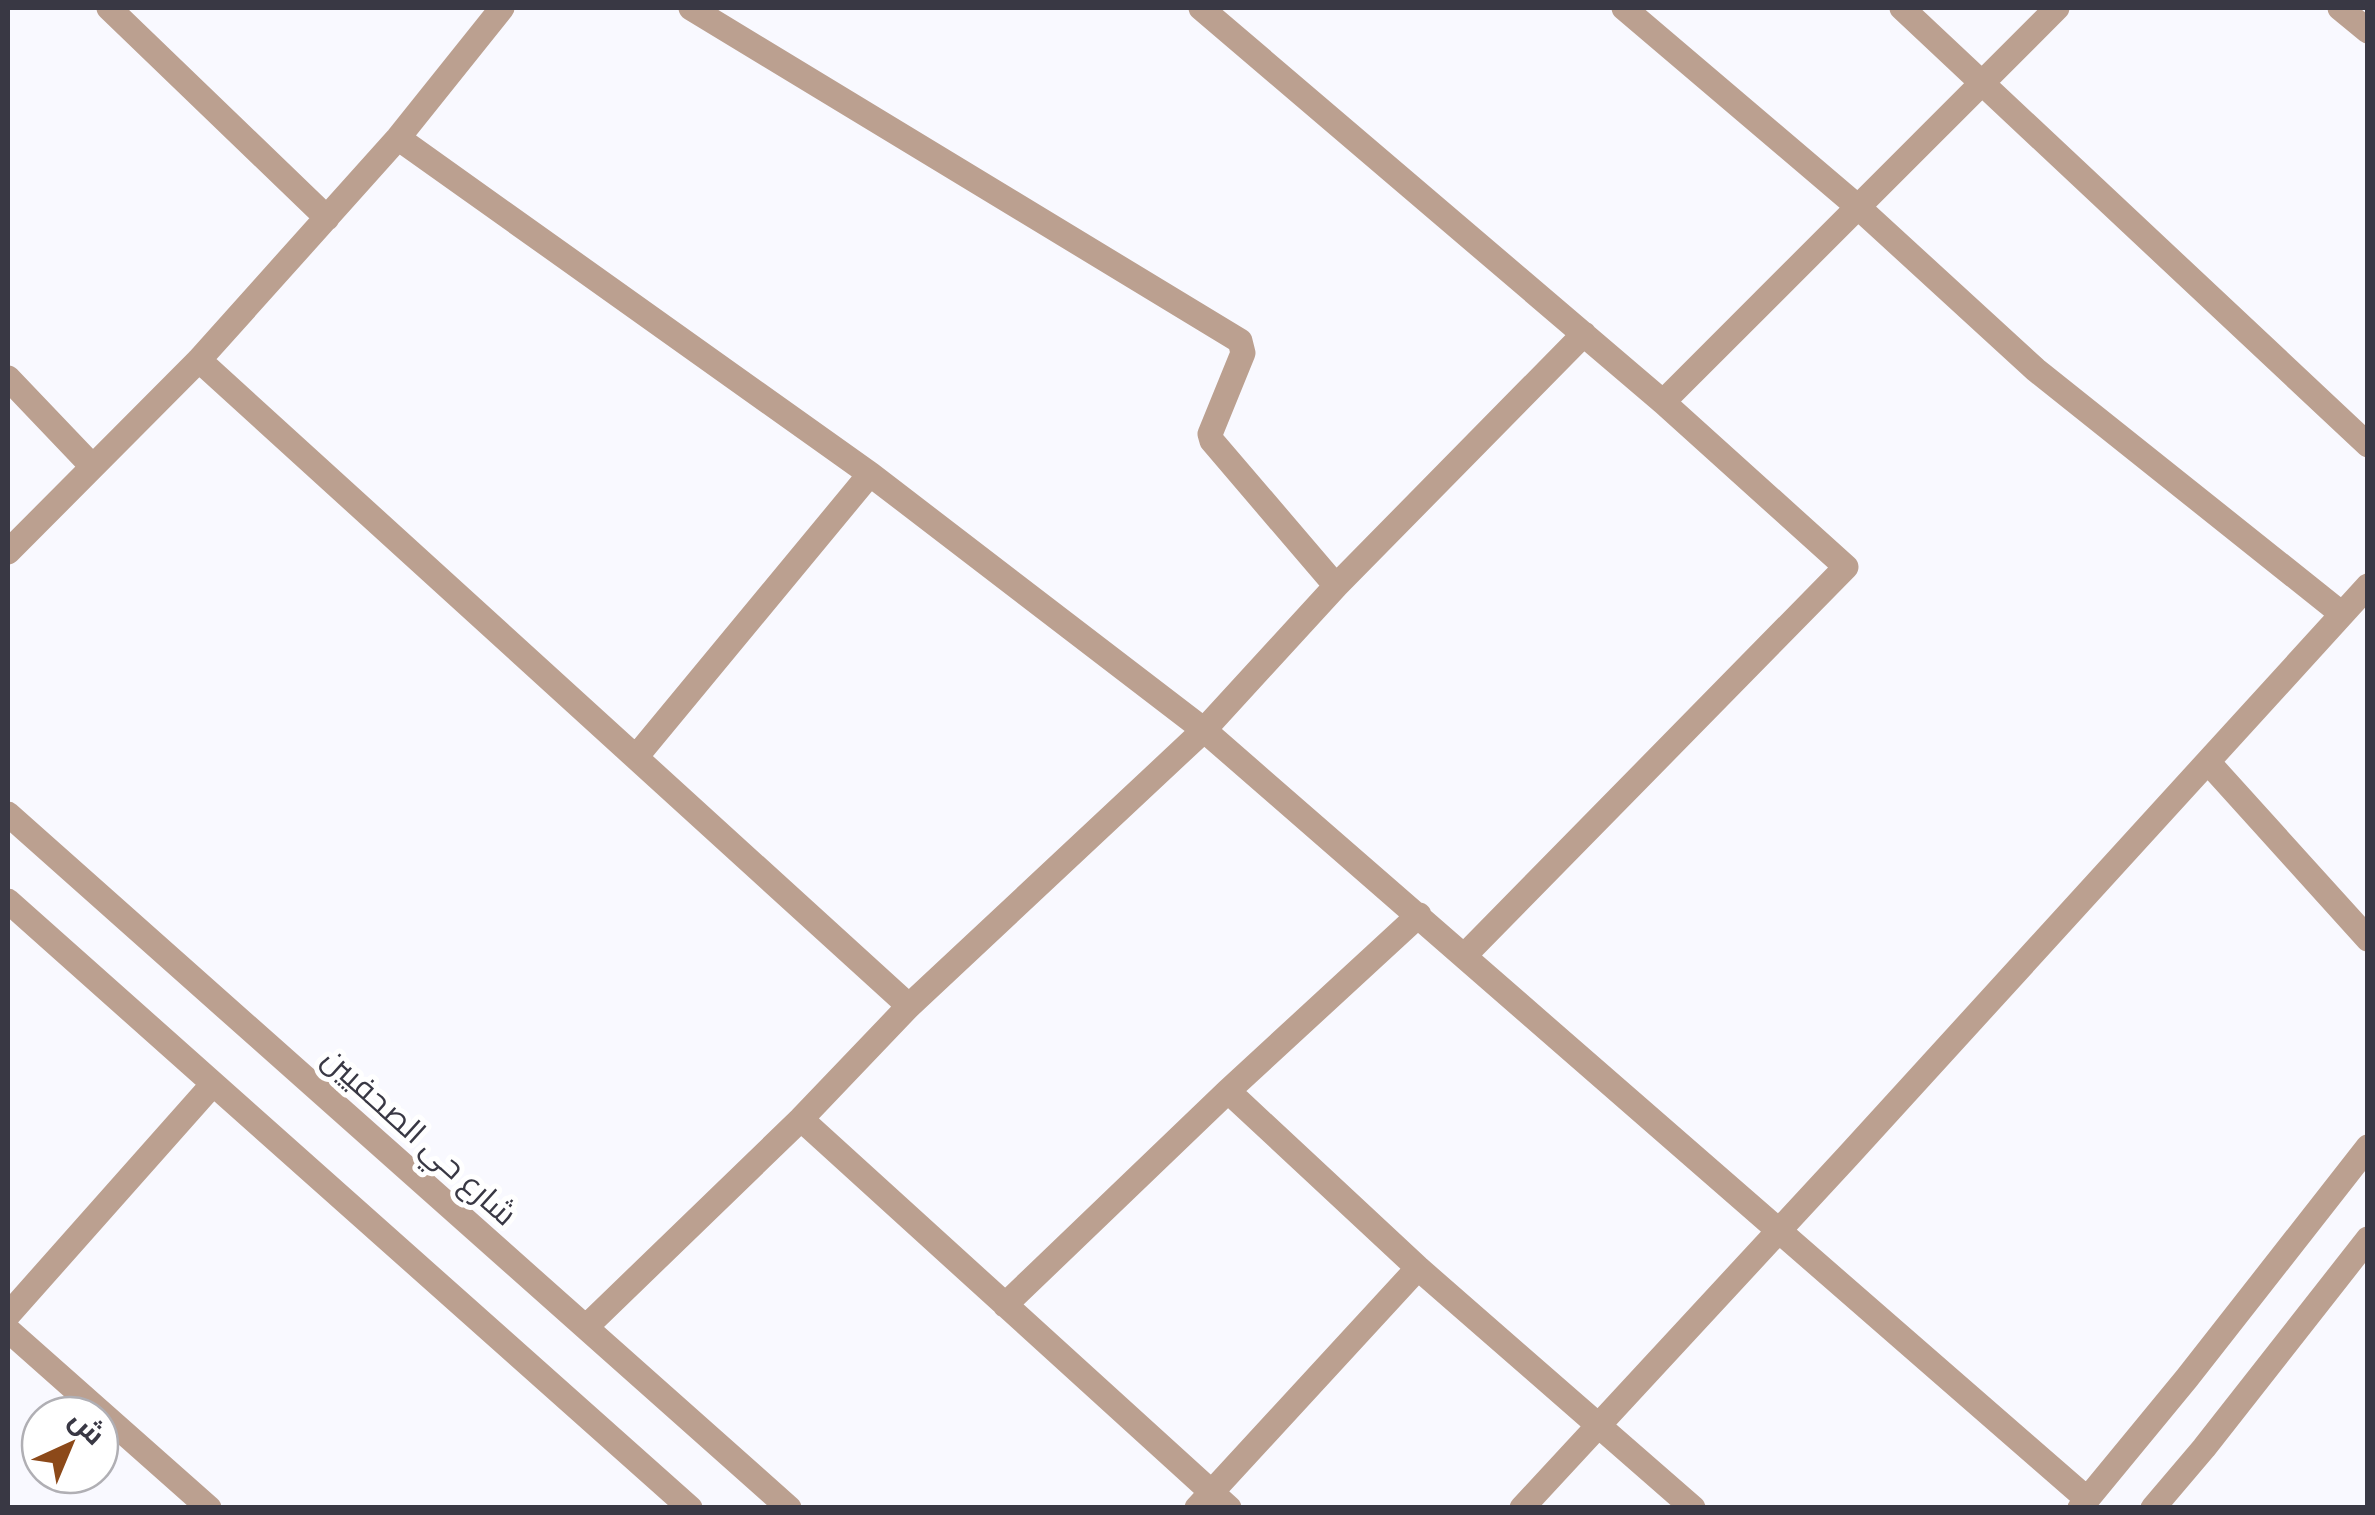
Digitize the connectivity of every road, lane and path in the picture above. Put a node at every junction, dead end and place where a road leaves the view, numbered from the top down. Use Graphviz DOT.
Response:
graph roads {
  1 [pos="109,8"];
  2 [pos="502,8"];
  3 [pos="691,8"];
  4 [pos="1201,8"];
  5 [pos="1624,8"];
  6 [pos="1902,8"];
  7 [pos="2057,8"];
  8 [pos="2340,8"];
  9 [pos="2368,31"];
  10 [pos="1982,82"];
  11 [pos="398,138"];
  12 [pos="1858,207"];
  13 [pos="327,218"];
  14 [pos="1584,334"];
  15 [pos="200,360"];
  16 [pos="8,378"];
  17 [pos="1663,402"];
  18 [pos="2368,444"];
  19 [pos="92,466"];
  20 [pos="870,474"];
  21 [pos="8,552"];
  22 [pos="1336,586"];
  23 [pos="2368,586"];
  24 [pos="2342,614"];
  25 [pos="1204,730"];
  26 [pos="636,756"];
  27 [pos="2208,762"];
  28 [pos="8,814"];
  29 [pos="8,901"];
  30 [pos="1418,915"];
  31 [pos="2368,939"];
  32 [pos="1465,956"];
  33 [pos="908,1006"];
  34 [pos="213,1084"];
  35 [pos="1228,1091"];
  36 [pos="801,1119"];
  37 [pos="2368,1147"];
  38 [pos="1777,1232"];
  39 [pos="2368,1239"];
  40 [pos="1418,1268"];
  41 [pos="1005,1305"];
  42 [pos="8,1315"];
  43 [pos="586,1327"];
  44 [pos="8,1330"];
  45 [pos="1601,1424"];
  46 [pos="1213,1502"];
  47 [pos="2084,1503"];
  48 [pos="209,1508"];
  49 [pos="690,1508"];
  50 [pos="789,1508"];
  51 [pos="1522,1508"];
  52 [pos="1693,1508"];
  53 [pos="2153,1508"];
  1 -- 13 [label="street"];
  2 -- 11 [label="street"];
  3 -- 22 [label="street"];
  4 -- 14 [label="street"];
  5 -- 12 [label="street"];
  6 -- 10 [label="street"];
  7 -- 10 [label="street"];
  8 -- 9 [label="street"];
  10 -- 12 [label="street"];
  10 -- 18 [label="street"];
  11 -- 13 [label="street"];
  11 -- 20 [label="street"];
  12 -- 17 [label="street"];
  12 -- 24 [label="street"];
  13 -- 15 [label="street"];
  14 -- 17 [label="street"];
  14 -- 22 [label="street"];
  15 -- 19 [label="street"];
  15 -- 26 [label="street"];
  16 -- 19 [label="street"];
  17 -- 32 [label="street"];
  19 -- 21 [label="street"];
  20 -- 25 [label="street"];
  20 -- 26 [label="street"];
  22 -- 25 [label="street"];
  23 -- 24 [label="street"];
  24 -- 27 [label="street"];
  25 -- 30 [label="street"];
  25 -- 33 [label="street"];
  26 -- 33 [label="street"];
  27 -- 31 [label="street"];
  27 -- 38 [label="street"];
  28 -- 43 [label="street, شارع حي الصحفيين"];
  29 -- 34 [label="street"];
  30 -- 32 [label="street"];
  30 -- 35 [label="street"];
  32 -- 38 [label="street"];
  33 -- 36 [label="street"];
  34 -- 42 [label="street"];
  34 -- 49 [label="street"];
  35 -- 40 [label="street"];
  35 -- 41 [label="street"];
  36 -- 41 [label="street"];
  36 -- 43 [label="street"];
  37 -- 47 [label="street"];
  38 -- 45 [label="street"];
  38 -- 47 [label="street"];
  39 -- 53 [label="street"];
  40 -- 45 [label="street"];
  40 -- 46 [label="street"];
  41 -- 46 [label="street"];
  43 -- 50 [label="street, شارع حي الصحفيين"];
  44 -- 48 [label="street"];
  45 -- 51 [label="street"];
  45 -- 52 [label="street"];
}
